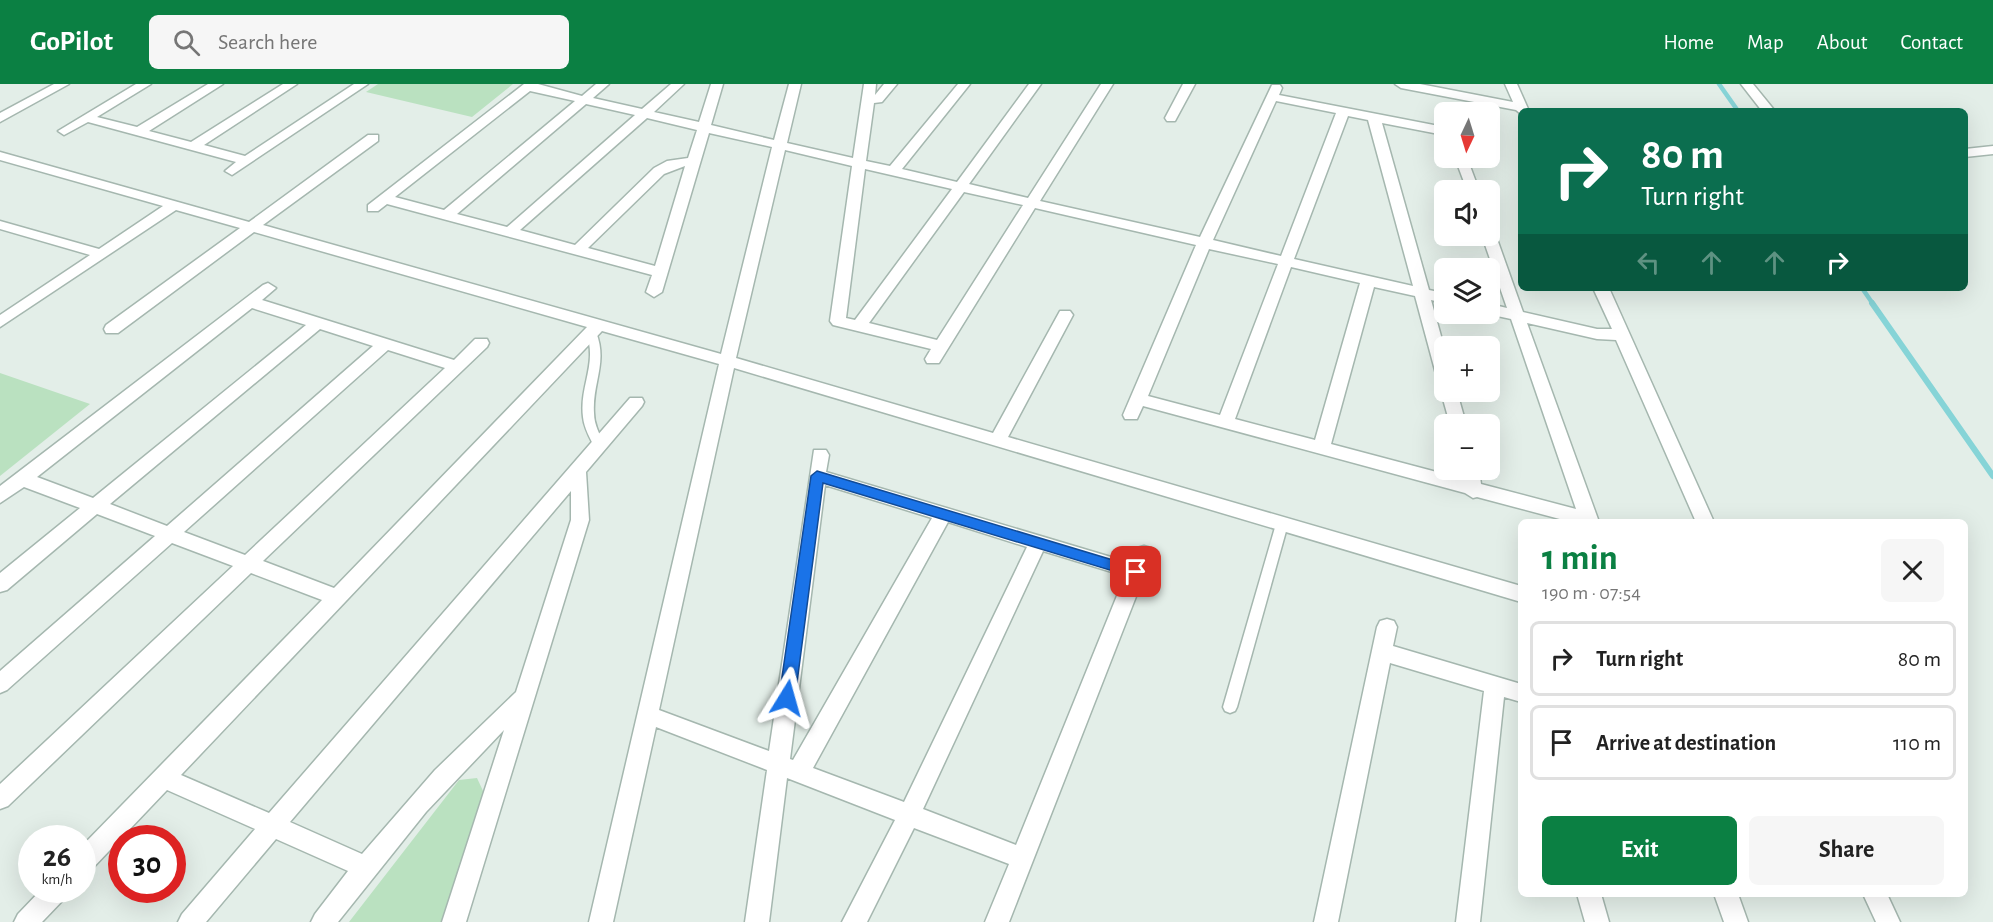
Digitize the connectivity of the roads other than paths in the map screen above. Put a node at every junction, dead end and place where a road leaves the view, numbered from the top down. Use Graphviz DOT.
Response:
graph roads {
  1 [pos="63,84"];
  2 [pos="145,84"];
  3 [pos="217,84"];
  4 [pos="291,84"];
  5 [pos="362,84"];
  6 [pos="603,84"];
  7 [pos="678,84"];
  8 [pos="717,84"];
  9 [pos="795,84"];
  10 [pos="870,84"];
  11 [pos="891,84"];
  12 [pos="964,84"];
  13 [pos="1035,84"];
  14 [pos="1107,84"];
  15 [pos="1189,84"];
  16 [pos="1401,84"];
  17 [pos="1511,84"];
  18 [pos="1747,84"];
  19 [pos="530,86"];
  20 [pos="868,99"];
  21 [pos="583,100"];
  22 [pos="1518,108"];
  23 [pos="1522,108"];
  24 [pos="1767,108"];
  25 [pos="1343,111"];
  26 [pos="642,114"];
  27 [pos="1374,117"];
  28 [pos="0,118"];
  29 [pos="87,118"];
  30 [pos="1170,118"];
  31 [pos="704,129"];
  32 [pos="1434,129"];
  33 [pos="64,131"];
  34 [pos="138,132"];
  35 [pos="373,138"];
  36 [pos="779,145"];
  37 [pos="194,146"];
  38 [pos="1993,150"];
  39 [pos="1968,153"];
  40 [pos="0,156"];
  41 [pos="247,161"];
  42 [pos="694,161"];
  43 [pos="860,162"];
  44 [pos="894,170"];
  45 [pos="232,171"];
  46 [pos="961,186"];
  47 [pos="385,199"];
  48 [pos="1032,202"];
  49 [pos="174,205"];
  50 [pos="373,208"];
  51 [pos="447,215"];
  52 [pos="0,226"];
  53 [pos="252,227"];
  54 [pos="510,232"];
  55 [pos="1205,242"];
  56 [pos="1493,246"];
  57 [pos="578,250"];
  58 [pos="102,254"];
  59 [pos="1285,261"];
  60 [pos="660,272"];
  61 [pos="1368,280"];
  62 [pos="268,288"];
  63 [pos="1602,291"];
  64 [pos="654,292"];
  65 [pos="1422,293"];
  66 [pos="1434,296"];
  67 [pos="250,302"];
  68 [pos="1500,312"];
  69 [pos="1065,315"];
  70 [pos="1518,316"];
  71 [pos="0,322"];
  72 [pos="318,323"];
  73 [pos="859,326"];
  74 [pos="595,328"];
  75 [pos="112,329"];
  76 [pos="1622,335"];
  77 [pos="1434,337"];
  78 [pos="481,342"];
  79 [pos="385,344"];
  80 [pos="728,361"];
  81 [pos="456,366"];
  82 [pos="636,402"];
  83 [pos="1225,423"];
  84 [pos="998,440"];
  85 [pos="599,445"];
  86 [pos="1321,449"];
  87 [pos="577,471"];
  88 [pos="23,479"];
  89 [pos="1472,480"];
  90 [pos="1473,491"];
  91 [pos="0,496"];
  92 [pos="94,506"];
  93 [pos="943,514"];
  94 [pos="1582,519"];
  95 [pos="1589,519"];
  96 [pos="1703,519"];
  97 [pos="1282,524"];
  98 [pos="168,535"];
  99 [pos="1038,543"];
  100 [pos="247,565"];
  101 [pos="0,584"];
  102 [pos="1518,593"];
  103 [pos="337,597"];
  104 [pos="1387,627"];
  105 [pos="1383,652"];
  106 [pos="0,684"];
  107 [pos="1495,685"];
  108 [pos="1518,692"];
  109 [pos="525,696"];
  110 [pos="1230,706"];
  111 [pos="648,716"];
  112 [pos="788,769"];
  113 [pos="164,778"];
  114 [pos="0,799"];
  115 [pos="909,815"];
  116 [pos="273,826"];
  117 [pos="96,848"];
  118 [pos="1022,858"];
  119 [pos="365,867"];
  120 [pos="1590,897"];
  121 [pos="1727,897"];
  122 [pos="1876,897"];
  123 [pos="44,903"];
  124 [pos="26,922"];
  125 [pos="190,922"];
  126 [pos="323,922"];
  127 [pos="454,922"];
  128 [pos="601,922"];
  129 [pos="756,922"];
  130 [pos="855,922"];
  131 [pos="997,922"];
  132 [pos="1326,922"];
  133 [pos="1468,922"];
  134 [pos="1597,922"];
  135 [pos="1736,922"];
  136 [pos="1888,922"];
  1 -- 28 [label="street"];
  2 -- 29 [label="street"];
  3 -- 34 [label="street"];
  4 -- 37 [label="street"];
  5 -- 41 [label="street"];
  6 -- 21 [label="street"];
  7 -- 26 [label="street"];
  8 -- 31 [label="street"];
  9 -- 36 [label="street"];
  10 -- 20 [label="street"];
  11 -- 20 [label="street"];
  12 -- 44 [label="street"];
  13 -- 46 [label="street"];
  14 -- 48 [label="street"];
  15 -- 30 [label="street"];
  16 -- 22 [label="street"];
  17 -- 23 [label="street"];
  18 -- 24 [label="street"];
  19 -- 21 [label="street"];
  19 -- 47 [label="street"];
  20 -- 43 [label="street"];
  21 -- 26 [label="street"];
  21 -- 51 [label="street"];
  25 -- 27 [label="street"];
  25 -- 55 [label="street"];
  25 -- 59 [label="street"];
  26 -- 31 [label="street"];
  26 -- 54 [label="street"];
  27 -- 32 [label="street"];
  27 -- 65 [label="street"];
  29 -- 33 [label="street"];
  29 -- 34 [label="street"];
  31 -- 36 [label="street"];
  31 -- 42 [label="street"];
  34 -- 37 [label="street"];
  35 -- 53 [label="street"];
  36 -- 43 [label="street"];
  36 -- 80 [label="street"];
  37 -- 41 [label="street"];
  38 -- 39 [label="street"];
  40 -- 49 [label="street"];
  41 -- 45 [label="street"];
  42 -- 57 [label="street"];
  42 -- 60 [label="street"];
  43 -- 44 [label="street"];
  43 -- 73 [label="street"];
  44 -- 46 [label="street"];
  46 -- 48 [label="street"];
  46 -- 73 [label="street"];
  47 -- 50 [label="street"];
  47 -- 51 [label="street"];
  48 -- 55 [label="street"];
  48 -- 73 [label="street"];
  49 -- 53 [label="street"];
  49 -- 58 [label="street"];
  51 -- 54 [label="street"];
  52 -- 58 [label="street"];
  53 -- 74 [label="street"];
  53 -- 75 [label="street"];
  54 -- 57 [label="street"];
  55 -- 59 [label="street"];
  55 -- 83 [label="street"];
  56 -- 70 [label="street"];
  57 -- 60 [label="street"];
  58 -- 71 [label="street"];
  59 -- 61 [label="street"];
  59 -- 83 [label="street"];
  60 -- 64 [label="street"];
  61 -- 65 [label="street"];
  61 -- 86 [label="street"];
  62 -- 67 [label="street"];
  63 -- 76 [label="street"];
  65 -- 66 [label="street"];
  65 -- 77 [label="street"];
  67 -- 72 [label="street"];
  67 -- 88 [label="street"];
  68 -- 70 [label="street"];
  69 -- 84 [label="street"];
  70 -- 76 [label="street"];
  70 -- 95 [label="street"];
  72 -- 79 [label="street"];
  72 -- 92 [label="street"];
  74 -- 80 [label="street"];
  74 -- 85 [label="lane"];
  74 -- 103 [label="street"];
  76 -- 96 [label="street"];
  78 -- 81 [label="street"];
  79 -- 81 [label="street"];
  79 -- 98 [label="street"];
  80 -- 84 [label="street"];
  80 -- 111 [label="street"];
  81 -- 100 [label="street"];
  82 -- 85 [label="street"];
  83 -- 86 [label="street"];
  84 -- 97 [label="street"];
  85 -- 87 [label="street"];
  86 -- 90 [label="street"];
  87 -- 109 [label="street"];
  87 -- 116 [label="street"];
  88 -- 91 [label="street"];
  88 -- 92 [label="street"];
  89 -- 90 [label="street"];
  90 -- 94 [label="street"];
  92 -- 98 [label="street"];
  92 -- 101 [label="street"];
  93 -- 99 [label="street"];
  93 -- 112 [label="street"];
  93 -- 112 [label="street"];
  97 -- 102 [label="street"];
  97 -- 110 [label="lane"];
  98 -- 100 [label="street"];
  98 -- 106 [label="street"];
  99 -- 115 [label="street"];
  99 -- 118 [label="street"];
  100 -- 103 [label="street"];
  100 -- 114 [label="street"];
  103 -- 113 [label="street"];
  104 -- 105 [label="street"];
  105 -- 107 [label="street"];
  105 -- 132 [label="street"];
  107 -- 108 [label="street"];
  107 -- 133 [label="street"];
  109 -- 119 [label="street"];
  109 -- 127 [label="street"];
  111 -- 112 [label="street"];
  111 -- 128 [label="street"];
  112 -- 115 [label="street"];
  112 -- 129 [label="street"];
  113 -- 116 [label="street"];
  113 -- 117 [label="street"];
  115 -- 118 [label="street"];
  115 -- 130 [label="street"];
  116 -- 119 [label="street"];
  116 -- 125 [label="street"];
  118 -- 131 [label="street"];
  119 -- 126 [label="street"];
  120 -- 134 [label="street"];
  121 -- 135 [label="street"];
  122 -- 136 [label="street"];
  123 -- 124 [label="street"];
}
